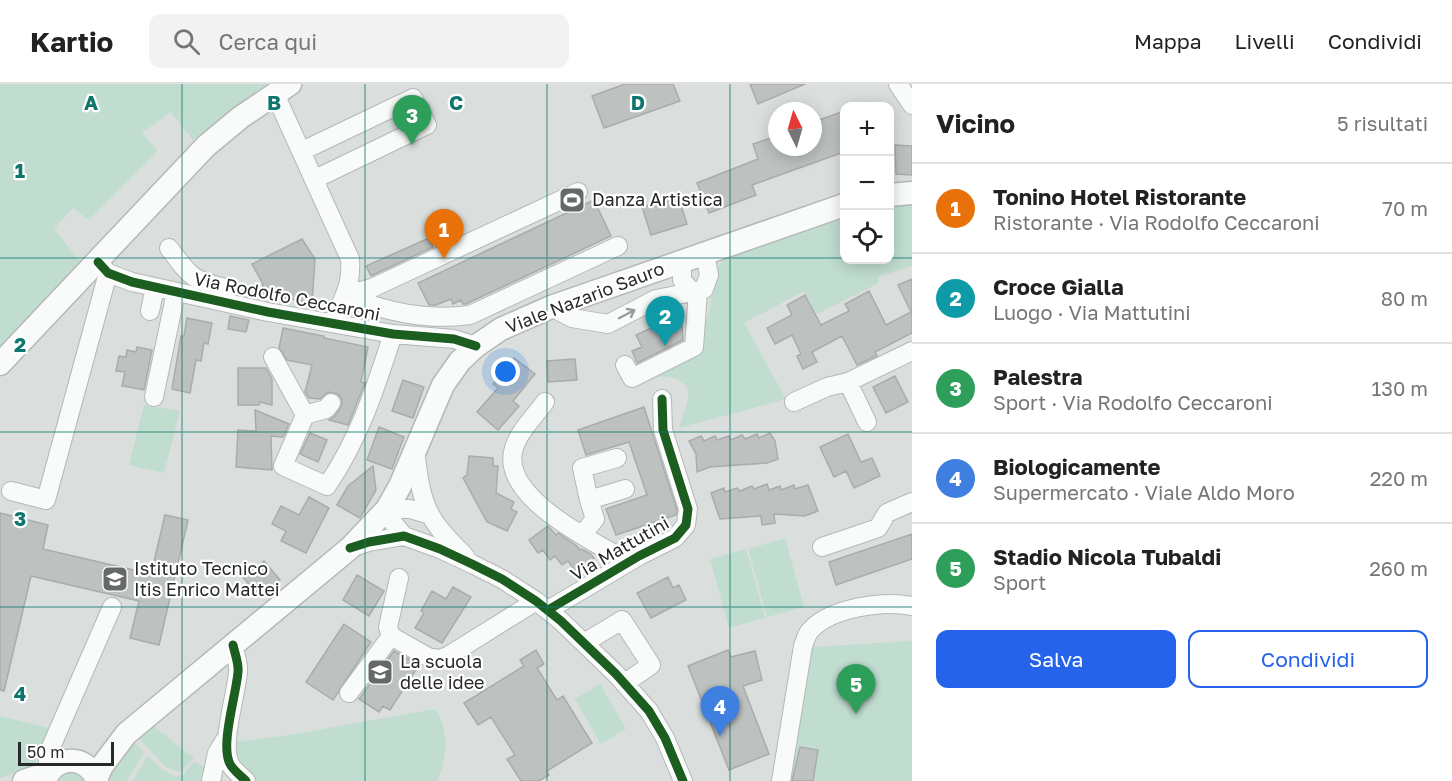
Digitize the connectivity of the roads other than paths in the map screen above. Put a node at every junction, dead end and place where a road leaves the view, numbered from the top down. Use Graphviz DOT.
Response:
graph roads {
  1 [pos="898,84"];
  2 [pos="283,89"];
  3 [pos="912,105"];
  4 [pos="302,152"];
  5 [pos="315,179"];
  6 [pos="578,192"];
  7 [pos="840,206"];
  8 [pos="618,246"];
  9 [pos="169,248"];
  10 [pos="705,254"];
  11 [pos="682,261"];
  12 [pos="103,267"];
  13 [pos="154,287"];
  14 [pos="176,292"];
  15 [pos="695,292"];
  16 [pos="346,295"];
  17 [pos="227,303"];
  18 [pos="551,307"];
  19 [pos="150,311"];
  20 [pos="334,323"];
  21 [pos="393,334"];
  22 [pos="476,346"];
  23 [pos="912,351"];
  24 [pos="273,357"];
  25 [pos="0,364"];
  26 [pos="625,365"];
  27 [pos="848,382"];
  28 [pos="154,397"];
  29 [pos="662,399"];
  30 [pos="545,402"];
  31 [pos="794,402"];
  32 [pos="331,403"];
  33 [pos="305,415"];
  34 [pos="867,422"];
  35 [pos="415,451"];
  36 [pos="617,458"];
  37 [pos="625,489"];
  38 [pos="11,491"];
  39 [pos="590,500"];
  40 [pos="912,502"];
  41 [pos="387,509"];
  42 [pos="430,515"];
  43 [pos="582,535"];
  44 [pos="404,536"];
  45 [pos="822,547"];
  46 [pos="350,548"];
  47 [pos="629,562"];
  48 [pos="472,564"];
  49 [pos="399,578"];
  50 [pos="542,605"];
  51 [pos="912,606"];
  52 [pos="112,607"];
  53 [pos="392,636"];
  54 [pos="584,643"];
  55 [pos="233,645"];
  56 [pos="624,683"];
  57 [pos="350,693"];
  58 [pos="63,723"];
  59 [pos="126,734"];
  60 [pos="226,738"];
  61 [pos="72,760"];
  62 [pos="47,777"];
  63 [pos="96,780"];
  64 [pos="24,781"];
  65 [pos="211,781"];
  66 [pos="246,781"];
  67 [pos="683,781"];
  68 [pos="781,781"];
  1 -- 3 [label="street"];
  2 -- 4 [label="street, Via Rodolfo Ceccaroni"];
  2 -- 12 [label="main road"];
  4 -- 5 [label="street, Via Rodolfo Ceccaroni"];
  4 -- 5 [label="street"];
  5 -- 16 [label="street, Via Rodolfo Ceccaroni"];
  6 -- 16 [label="street"];
  7 -- 10 [label="main road, Viale Nazario Sauro"];
  8 -- 16 [label="street, Via Rodolfo Ceccaroni"];
  9 -- 17 [label="street"];
  10 -- 11 [label="main road, Viale Nazario Sauro"];
  10 -- 15 [label="street"];
  11 -- 15 [label="street"];
  11 -- 18 [label="main road, Viale Nazario Sauro"];
  12 -- 13 [label="street, Via Rodolfo Ceccaroni"];
  12 -- 25 [label="main road"];
  12 -- 38 [label="street"];
  13 -- 14 [label="street, Via Rodolfo Ceccaroni"];
  13 -- 19 [label="street"];
  14 -- 17 [label="street, Via Rodolfo Ceccaroni"];
  14 -- 28 [label="street"];
  18 -- 15 [label="street, one-way"];
  15 -- 26 [label="street"];
  16 -- 20 [label="street, Via Rodolfo Ceccaroni"];
  17 -- 20 [label="street, Via Rodolfo Ceccaroni"];
  18 -- 22 [label="main road, Viale Nazario Sauro"];
  20 -- 21 [label="street, Via Rodolfo Ceccaroni"];
  21 -- 22 [label="street, Via Rodolfo Ceccaroni"];
  21 -- 33 [label="street"];
  22 -- 35 [label="main road, Viale Nazario Sauro"];
  23 -- 27 [label="street"];
  24 -- 33 [label="street"];
  27 -- 31 [label="street"];
  27 -- 34 [label="street"];
  29 -- 47 [label="street, Via Mattutini"];
  30 -- 43 [label="street, Via Mattutini"];
  32 -- 33 [label="street"];
  35 -- 41 [label="main road, Viale Nazario Sauro"];
  35 -- 42 [label="street"];
  36 -- 39 [label="street"];
  37 -- 39 [label="street"];
  39 -- 43 [label="street"];
  40 -- 45 [label="street"];
  41 -- 42 [label="street"];
  41 -- 44 [label="street"];
  41 -- 46 [label="main road, Viale Nazario Sauro"];
  42 -- 48 [label="street"];
  43 -- 47 [label="street, Via Mattutini"];
  44 -- 46 [label="street"];
  44 -- 48 [label="street"];
  46 -- 55 [label="main road, Viale Nazario Sauro"];
  47 -- 50 [label="street, Via Mattutini"];
  48 -- 50 [label="street"];
  49 -- 53 [label="street"];
  50 -- 53 [label="street, Via Mattutini"];
  50 -- 54 [label="street"];
  51 -- 68 [label="street"];
  52 -- 58 [label="street"];
  53 -- 57 [label="street"];
  54 -- 56 [label="street"];
  54 -- 56 [label="street"];
  55 -- 59 [label="main road, Viale Nazario Sauro"];
  55 -- 60 [label="street"];
  56 -- 67 [label="street"];
  58 -- 61 [label="street"];
  58 -- 62 [label="street"];
  59 -- 61 [label="main road"];
  59 -- 63 [label="main road, Viale Nazario Sauro"];
  60 -- 65 [label="street"];
  60 -- 66 [label="street"];
  61 -- 62 [label="main road"];
  61 -- 63 [label="main road, Viale Nazario Sauro"];
  62 -- 64 [label="main road"];
}
